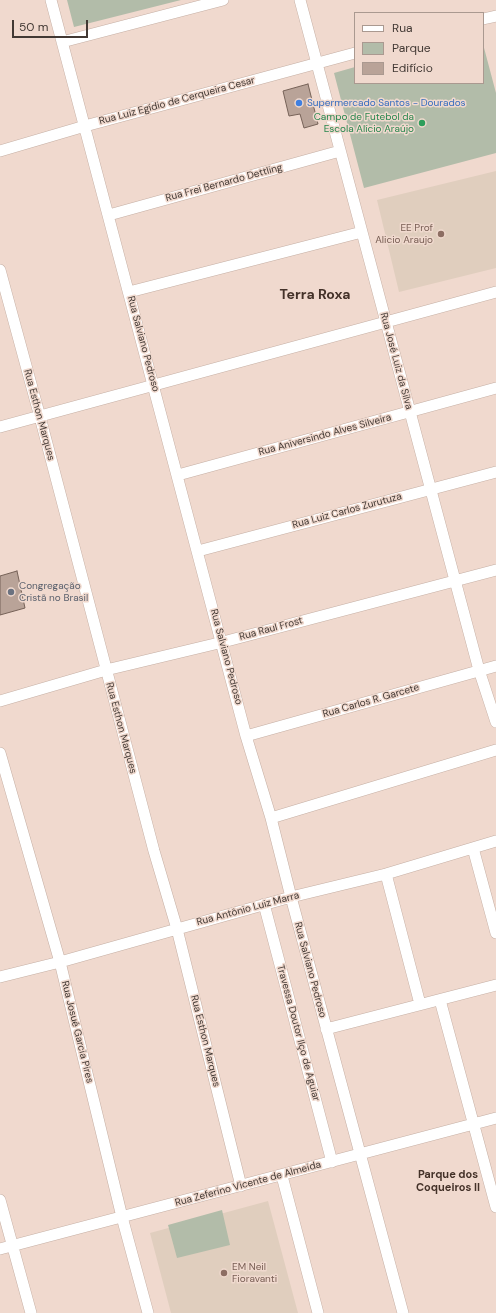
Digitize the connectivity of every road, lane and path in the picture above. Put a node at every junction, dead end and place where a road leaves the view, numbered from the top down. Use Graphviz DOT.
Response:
graph roads {
  1 [pos="51,0"];
  2 [pos="223,0"];
  3 [pos="300,0"];
  4 [pos="496,16"];
  5 [pos="484,19"];
  6 [pos="62,42"];
  7 [pos="354,53"];
  8 [pos="317,64"];
  9 [pos="85,126"];
  10 [pos="0,151"];
  11 [pos="340,151"];
  12 [pos="109,215"];
  13 [pos="362,232"];
  14 [pos="0,270"];
  15 [pos="129,292"];
  16 [pos="496,292"];
  17 [pos="386,322"];
  18 [pos="154,385"];
  19 [pos="496,388"];
  20 [pos="410,412"];
  21 [pos="40,417"];
  22 [pos="0,427"];
  23 [pos="496,472"];
  24 [pos="178,475"];
  25 [pos="430,489"];
  26 [pos="198,551"];
  27 [pos="496,570"];
  28 [pos="455,581"];
  29 [pos="223,642"];
  30 [pos="496,666"];
  31 [pos="106,670"];
  32 [pos="479,670"];
  33 [pos="0,701"];
  34 [pos="496,722"];
  35 [pos="246,736"];
  36 [pos="496,750"];
  37 [pos="0,753"];
  38 [pos="271,818"];
  39 [pos="496,841"];
  40 [pos="473,848"];
  41 [pos="386,874"];
  42 [pos="291,897"];
  43 [pos="264,904"];
  44 [pos="177,929"];
  45 [pos="496,934"];
  46 [pos="60,962"];
  47 [pos="0,976"];
  48 [pos="496,985"];
  49 [pos="440,1000"];
  50 [pos="420,1004"];
  51 [pos="326,1029"];
  52 [pos="496,1118"];
  53 [pos="473,1124"];
  54 [pos="360,1154"];
  55 [pos="332,1162"];
  56 [pos="282,1176"];
  57 [pos="241,1186"];
  58 [pos="0,1200"];
  59 [pos="496,1207"];
  60 [pos="122,1217"];
  61 [pos="13,1246"];
  62 [pos="0,1250"];
  63 [pos="31,1313"];
  64 [pos="148,1313"];
  65 [pos="318,1313"];
  66 [pos="403,1313"];
  1 -- 6 [label="street, Rua Salviano Pedroso"];
  2 -- 6 [label="street"];
  3 -- 8 [label="street, Rua José Luiz da Silva"];
  4 -- 5 [label="street"];
  6 -- 9 [label="street, Rua Salviano Pedroso"];
  7 -- 8 [label="street, Rua Luiz Egídio de Cerqueira Cesar"];
  8 -- 9 [label="street, Rua Luiz Egídio de Cerqueira Cesar"];
  8 -- 11 [label="street, Rua José Luiz da Silva"];
  9 -- 10 [label="street, Rua Luiz Egídio de Cerqueira Cesar"];
  9 -- 12 [label="street, Rua Salviano Pedroso"];
  11 -- 12 [label="street, Rua Frei Bernardo Dettling"];
  11 -- 13 [label="street, Rua José Luiz da Silva"];
  12 -- 15 [label="street, Rua Salviano Pedroso"];
  13 -- 15 [label="street"];
  13 -- 17 [label="street, Rua José Luiz da Silva"];
  14 -- 21 [label="street, Rua Esthon Marques"];
  15 -- 18 [label="street, Rua Salviano Pedroso"];
  16 -- 17 [label="street"];
  17 -- 18 [label="street"];
  17 -- 20 [label="street, Rua José Luiz da Silva"];
  18 -- 21 [label="street"];
  18 -- 24 [label="street, Rua Salviano Pedroso"];
  19 -- 20 [label="street, Rua Aniversindo Alves Silveira"];
  20 -- 24 [label="street, Rua Aniversindo Alves Silveira"];
  20 -- 25 [label="street, Rua José Luiz da Silva"];
  21 -- 22 [label="street"];
  21 -- 31 [label="street, Rua Esthon Marques"];
  23 -- 25 [label="street, Rua Luiz Carlos Zurutuza"];
  24 -- 26 [label="street, Rua Salviano Pedroso"];
  25 -- 26 [label="street, Rua Luiz Carlos Zurutuza"];
  25 -- 28 [label="street, Rua José Luiz da Silva"];
  26 -- 29 [label="street, Rua Salviano Pedroso"];
  27 -- 28 [label="street, Rua Raul Frost"];
  28 -- 29 [label="street, Rua Raul Frost"];
  28 -- 32 [label="street, Rua José Luiz da Silva"];
  29 -- 31 [label="street, Rua Raul Frost"];
  29 -- 35 [label="street, Rua Salviano Pedroso"];
  30 -- 32 [label="street, Rua Carlos R. Garcete"];
  31 -- 33 [label="street, Rua Raul Frost"];
  31 -- 44 [label="street, Rua Esthon Marques"];
  32 -- 34 [label="street, Rua José Luiz da Silva"];
  32 -- 35 [label="street, Rua Carlos R. Garcete"];
  35 -- 38 [label="street, Rua Salviano Pedroso"];
  36 -- 38 [label="street"];
  37 -- 46 [label="street, Rua Josué Garcia Pires"];
  38 -- 42 [label="street, Rua Salviano Pedroso"];
  39 -- 40 [label="street, Rua Antônio Luiz Marra"];
  40 -- 41 [label="street, Rua Antônio Luiz Marra"];
  40 -- 45 [label="street"];
  41 -- 42 [label="street, Rua Antônio Luiz Marra"];
  41 -- 50 [label="street"];
  42 -- 43 [label="street, Rua Antônio Luiz Marra"];
  42 -- 51 [label="street, Rua Salviano Pedroso"];
  43 -- 44 [label="street, Rua Antônio Luiz Marra"];
  43 -- 55 [label="street, Travessa Doutor Ilço de Aguiar"];
  44 -- 46 [label="street, Rua Antônio Luiz Marra"];
  44 -- 57 [label="street, Rua Esthon Marques"];
  46 -- 47 [label="street, Rua Antônio Luiz Marra"];
  46 -- 60 [label="street, Rua Josué Garcia Pires"];
  48 -- 49 [label="street"];
  49 -- 50 [label="street"];
  49 -- 53 [label="street"];
  50 -- 51 [label="street"];
  51 -- 54 [label="street, Rua Salviano Pedroso"];
  52 -- 53 [label="street, Rua Zeferino Vicente de Almeida"];
  53 -- 54 [label="street, Rua Zeferino Vicente de Almeida"];
  53 -- 59 [label="street"];
  54 -- 55 [label="street, Rua Zeferino Vicente de Almeida"];
  54 -- 66 [label="street, Rua Salviano Pedroso"];
  55 -- 56 [label="street, Rua Zeferino Vicente de Almeida"];
  56 -- 57 [label="street, Rua Zeferino Vicente de Almeida"];
  56 -- 65 [label="street"];
  57 -- 60 [label="street, Rua Zeferino Vicente de Almeida"];
  58 -- 61 [label="street"];
  60 -- 61 [label="street, Rua Zeferino Vicente de Almeida"];
  60 -- 64 [label="street, Rua Josué Garcia Pires"];
  61 -- 62 [label="street, Rua Zeferino Vicente de Almeida"];
  61 -- 63 [label="street"];
}
